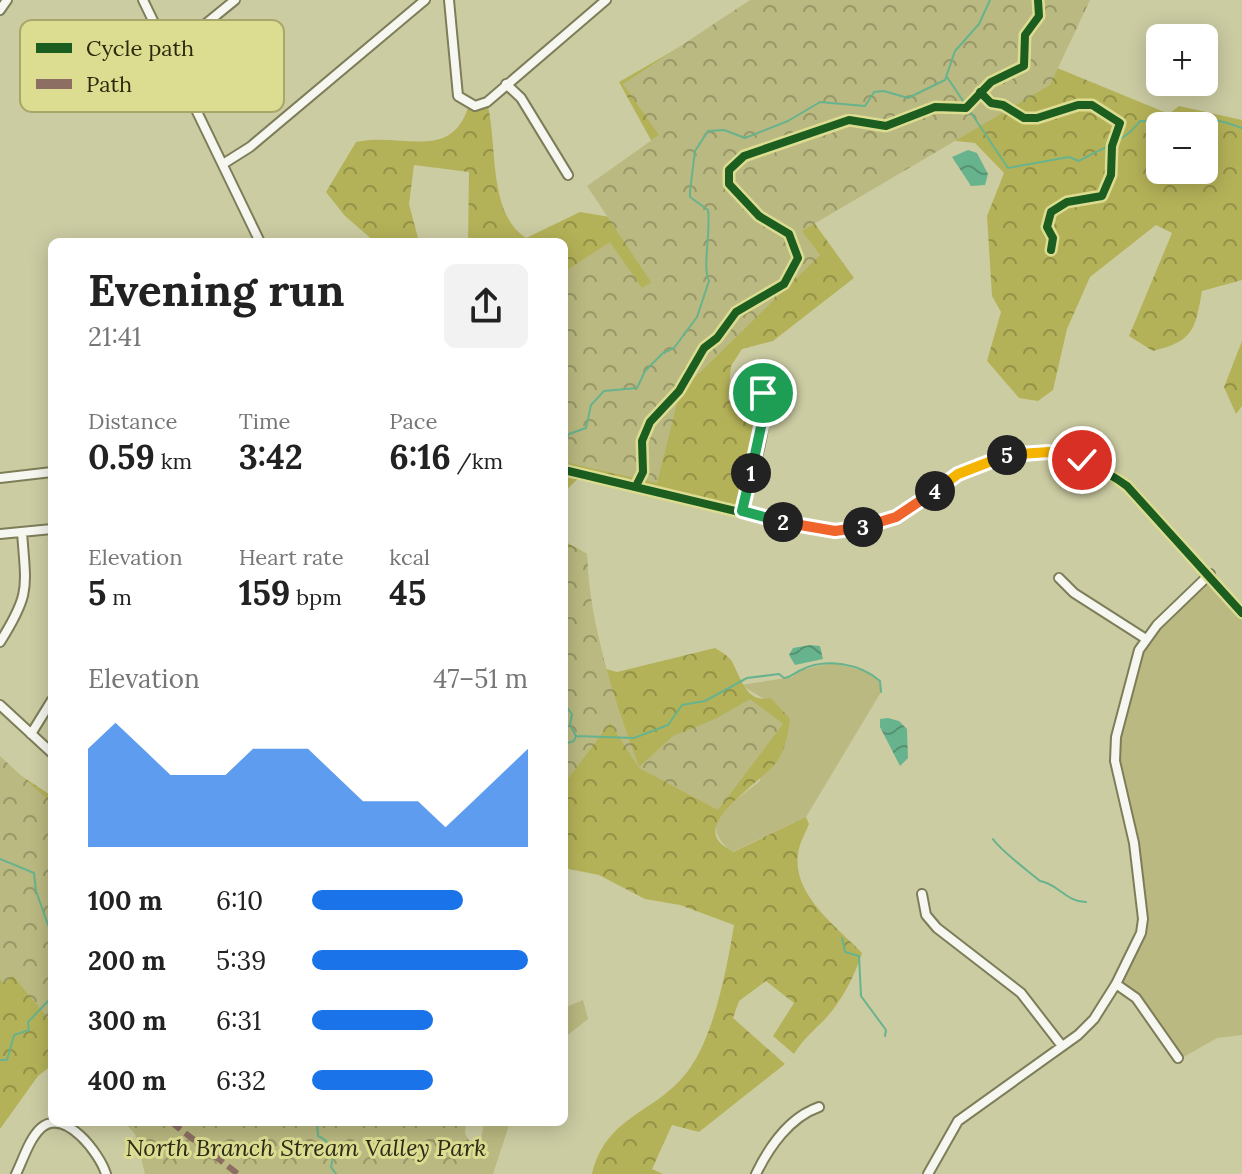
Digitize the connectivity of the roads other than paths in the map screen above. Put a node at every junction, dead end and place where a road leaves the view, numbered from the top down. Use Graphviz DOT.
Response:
graph roads {
  1 [pos="7,0"];
  2 [pos="143,0"];
  3 [pos="235,0"];
  4 [pos="425,0"];
  5 [pos="449,0"];
  6 [pos="606,0"];
  7 [pos="0,10"];
  8 [pos="153,20"];
  9 [pos="210,20"];
  10 [pos="506,84"];
  11 [pos="197,112"];
  12 [pos="223,164"];
  13 [pos="568,175"];
  14 [pos="258,238"];
  15 [pos="763,393"];
  16 [pos="568,471"];
  17 [pos="48,472"];
  18 [pos="0,478"];
  19 [pos="742,511"];
  20 [pos="48,529"];
  21 [pos="22,532"];
  22 [pos="0,534"];
  23 [pos="1210,574"];
  24 [pos="1059,578"];
  25 [pos="1242,613"];
  26 [pos="1146,639"];
  27 [pos="0,642"];
  28 [pos="0,705"];
  29 [pos="48,706"];
  30 [pos="31,734"];
  31 [pos="48,749"];
  32 [pos="922,894"];
  33 [pos="1116,984"];
  34 [pos="1062,1046"];
  35 [pos="1178,1058"];
  36 [pos="819,1107"];
  37 [pos="48,1124"];
  38 [pos="64,1126"];
  39 [pos="16,1174"];
  40 [pos="106,1174"];
  41 [pos="756,1174"];
  42 [pos="928,1174"];
  1 -- 7 [label="street"];
  2 -- 8 [label="street"];
  3 -- 9 [label="street"];
  4 -- 12 [label="street"];
  5 -- 10 [label="street"];
  6 -- 10 [label="street"];
  10 -- 13 [label="street"];
  11 -- 12 [label="street"];
  12 -- 14 [label="street"];
  15 -- 19 [label="street"];
  16 -- 19 [label="street"];
  17 -- 18 [label="street"];
  19 -- 23 [label="street"];
  20 -- 21 [label="street"];
  21 -- 22 [label="street"];
  21 -- 27 [label="street"];
  23 -- 25 [label="street"];
  23 -- 26 [label="street"];
  24 -- 26 [label="street"];
  26 -- 33 [label="street"];
  28 -- 30 [label="street"];
  29 -- 30 [label="street"];
  30 -- 31 [label="street"];
  32 -- 34 [label="street"];
  33 -- 34 [label="street"];
  33 -- 35 [label="street"];
  34 -- 42 [label="street"];
  36 -- 41 [label="street"];
  37 -- 39 [label="street"];
  38 -- 40 [label="street"];
}
